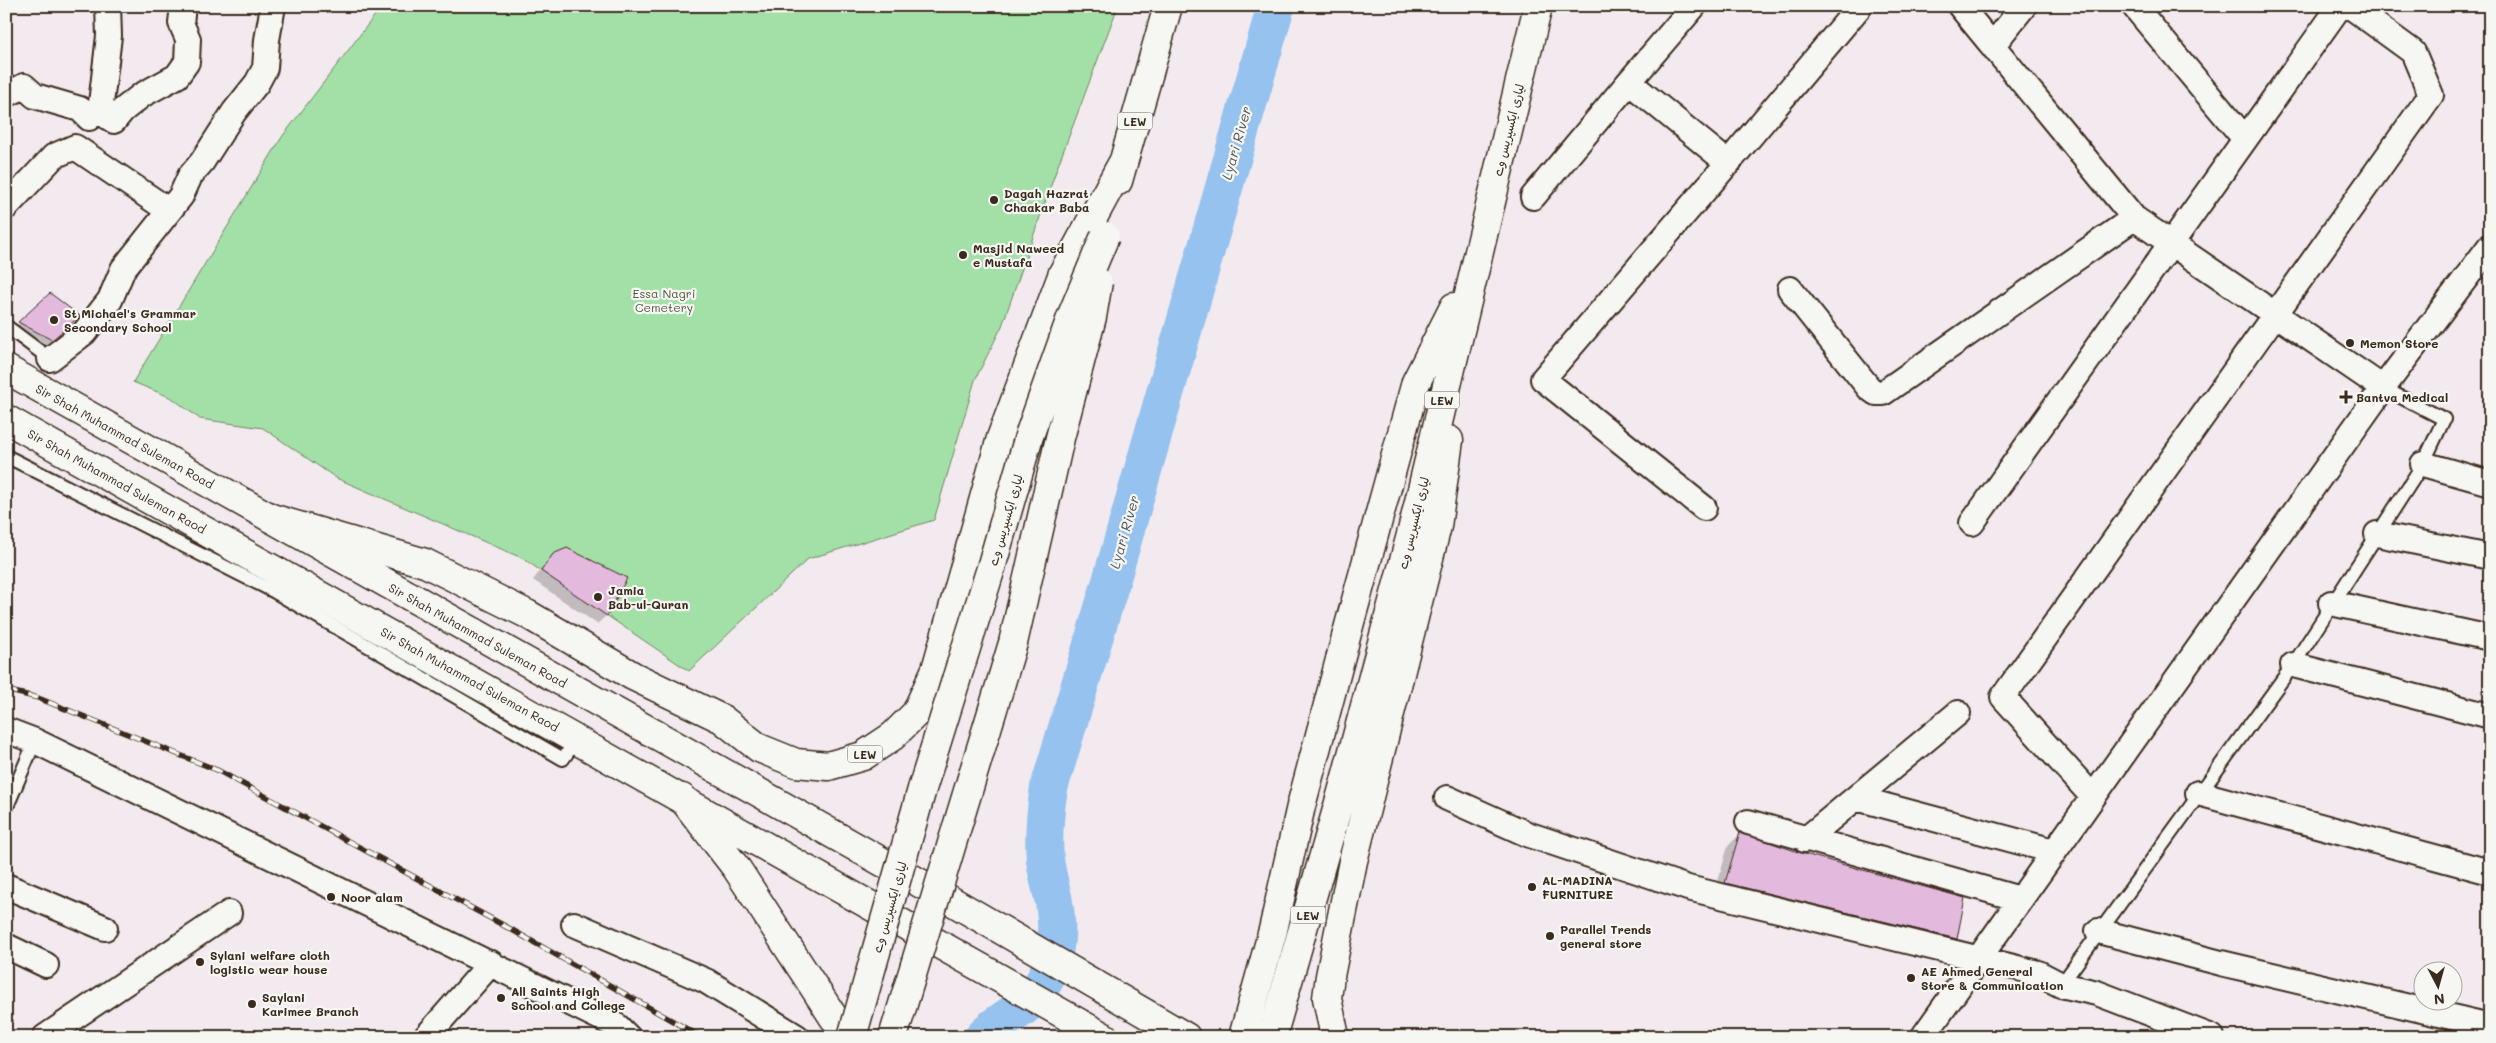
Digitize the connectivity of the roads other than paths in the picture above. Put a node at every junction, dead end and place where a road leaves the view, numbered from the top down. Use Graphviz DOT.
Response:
graph roads {
  1 [pos="108,6"];
  2 [pos="183,6"];
  3 [pos="274,6"];
  4 [pos="1168,6"];
  5 [pos="1538,6"];
  6 [pos="1694,6"];
  7 [pos="1860,6"];
  8 [pos="1960,6"];
  9 [pos="2024,6"];
  10 [pos="2134,6"];
  11 [pos="2340,6"];
  12 [pos="2350,6"];
  13 [pos="1992,46"];
  14 [pos="1629,82"];
  15 [pos="6,95"];
  16 [pos="94,115"];
  17 [pos="2245,139"];
  18 [pos="75,148"];
  19 [pos="1728,163"];
  20 [pos="1122,164"];
  21 [pos="1533,197"];
  22 [pos="6,208"];
  23 [pos="168,210"];
  24 [pos="2134,218"];
  25 [pos="1105,236"];
  26 [pos="2171,243"];
  27 [pos="2490,246"];
  28 [pos="1474,265"];
  29 [pos="1790,289"];
  30 [pos="2276,315"];
  31 [pos="6,326"];
  32 [pos="50,359"];
  33 [pos="6,368"];
  34 [pos="2383,388"];
  35 [pos="6,419"];
  36 [pos="6,456"];
  37 [pos="2423,464"];
  38 [pos="2490,483"];
  39 [pos="1704,508"];
  40 [pos="270,518"];
  41 [pos="1972,523"];
  42 [pos="2377,534"];
  43 [pos="2490,557"];
  44 [pos="2331,603"];
  45 [pos="2490,638"];
  46 [pos="2293,665"];
  47 [pos="1958,713"];
  48 [pos="2490,716"];
  49 [pos="6,730"];
  50 [pos="577,739"];
  51 [pos="35,741"];
  52 [pos="2198,793"];
  53 [pos="2092,796"];
  54 [pos="682,798"];
  55 [pos="1447,798"];
  56 [pos="1856,798"];
  57 [pos="6,809"];
  58 [pos="1748,822"];
  59 [pos="1804,840"];
  60 [pos="2054,851"];
  61 [pos="2490,872"];
  62 [pos="6,886"];
  63 [pos="2020,899"];
  64 [pos="229,913"];
  65 [pos="574,924"];
  66 [pos="105,928"];
  67 [pos="2098,931"];
  68 [pos="6,946"];
  69 [pos="1978,958"];
  70 [pos="491,963"];
  71 [pos="46,964"];
  72 [pos="2061,985"];
  73 [pos="2490,1026"];
  74 [pos="617,1033"];
  75 [pos="45,1037"];
  76 [pos="426,1037"];
  77 [pos="797,1037"];
  78 [pos="852,1037"];
  79 [pos="894,1037"];
  80 [pos="1104,1037"];
  81 [pos="1186,1037"];
  82 [pos="1243,1037"];
  83 [pos="1272,1037"];
  84 [pos="1335,1037"];
  85 [pos="1922,1037"];
  86 [pos="2212,1037"];
  1 -- 16 [label="street"];
  2 -- 16 [label="street"];
  3 -- 23 [label="street"];
  4 -- 20 [label="highway, لیاری ایکسپریس وے / LEW"];
  5 -- 28 [label="highway, لیاری ایکسپریس وے / LEW"];
  6 -- 14 [label="street"];
  7 -- 19 [label="street"];
  8 -- 13 [label="street"];
  9 -- 13 [label="street"];
  10 -- 17 [label="street"];
  11 -- 17 [label="street"];
  12 -- 30 [label="street"];
  13 -- 24 [label="street"];
  14 -- 19 [label="street"];
  14 -- 21 [label="street"];
  15 -- 16 [label="street"];
  16 -- 18 [label="street"];
  17 -- 26 [label="street"];
  18 -- 22 [label="street"];
  18 -- 23 [label="street"];
  19 -- 39 [label="street"];
  20 -- 25 [label="highway, لیاری ایکسپریس وے / LEW"];
  20 -- 40 [label="highway, LEW"];
  23 -- 32 [label="street"];
  24 -- 26 [label="street"];
  24 -- 29 [label="street"];
  25 -- 78 [label="highway, لیاری ایکسپریس وے / LEW, bridge"];
  25 -- 79 [label="highway, LEW, bridge"];
  26 -- 30 [label="street"];
  26 -- 41 [label="street"];
  27 -- 34 [label="street"];
  28 -- 82 [label="highway, LEW"];
  28 -- 83 [label="highway, لیاری ایکسپریس وے / LEW"];
  28 -- 84 [label="highway, LEW"];
  30 -- 34 [label="street"];
  30 -- 53 [label="street"];
  31 -- 32 [label="lane"];
  33 -- 40 [label="highway, Sir Shah Muhammad Suleman Road"];
  34 -- 37 [label="lane"];
  34 -- 53 [label="street"];
  35 -- 50 [label="highway, Sir Shah Muhammad Suleman Raod"];
  36 -- 50 [label="lane"];
  37 -- 38 [label="street"];
  37 -- 42 [label="lane"];
  40 -- 81 [label="highway, Sir Shah Muhammad Suleman Road"];
  42 -- 43 [label="street"];
  42 -- 44 [label="lane"];
  44 -- 45 [label="street"];
  44 -- 46 [label="lane"];
  46 -- 48 [label="street"];
  46 -- 52 [label="lane"];
  47 -- 56 [label="street"];
  49 -- 51 [label="street"];
  50 -- 54 [label="highway, Sir Shah Muhammad Suleman Raod"];
  51 -- 57 [label="lane"];
  51 -- 70 [label="street"];
  52 -- 61 [label="street"];
  52 -- 67 [label="lane"];
  53 -- 60 [label="street"];
  54 -- 78 [label="highway, LEW"];
  54 -- 80 [label="highway, Sir Shah Muhammad Suleman Raod"];
  55 -- 69 [label="street"];
  56 -- 59 [label="street"];
  56 -- 60 [label="street"];
  58 -- 59 [label="street"];
  59 -- 63 [label="street"];
  60 -- 63 [label="street"];
  62 -- 66 [label="street"];
  63 -- 69 [label="street"];
  64 -- 75 [label="street"];
  65 -- 77 [label="street"];
  67 -- 72 [label="lane"];
  67 -- 73 [label="street"];
  68 -- 71 [label="street"];
  69 -- 72 [label="street"];
  69 -- 85 [label="street"];
  70 -- 74 [label="street"];
  70 -- 76 [label="street"];
  72 -- 86 [label="street"];
}
